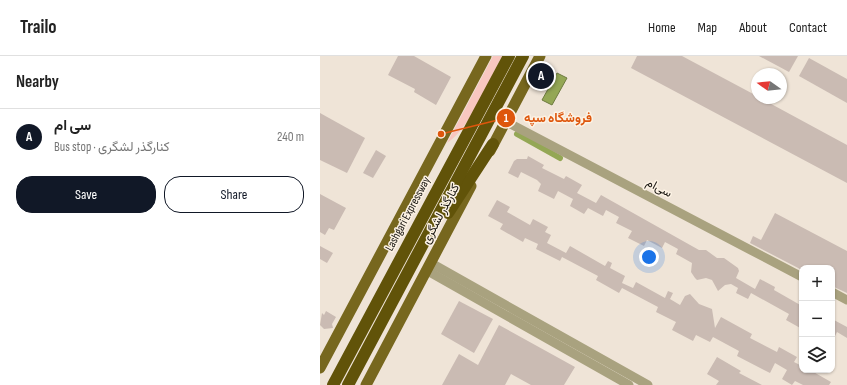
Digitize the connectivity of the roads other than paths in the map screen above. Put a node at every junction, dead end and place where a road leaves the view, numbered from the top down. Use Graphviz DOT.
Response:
graph roads {
  1 [pos="486,56"];
  2 [pos="509,56"];
  3 [pos="524,56"];
  4 [pos="540,56"];
  5 [pos="505,121"];
  6 [pos="493,144"];
  7 [pos="418,256"];
  8 [pos="428,266"];
  9 [pos="799,275"];
  10 [pos="835,294"];
  11 [pos="847,300"];
  12 [pos="320,368"];
  13 [pos="333,385"];
  14 [pos="348,385"];
  15 [pos="366,385"];
  16 [pos="629,385"];
  17 [pos="648,385"];
  1 -- 12 [label="main road"];
  2 -- 13 [label="highway, Lashgari Expressway"];
  3 -- 7 [label="highway"];
  4 -- 5 [label="main road, کنارگذر لشگری"];
  5 -- 6 [label="main road, کنارگذر لشگری"];
  5 -- 9 [label="street, سی‌ام"];
  6 -- 7 [label="highway"];
  6 -- 8 [label="main road, کنارگذر لشگری"];
  7 -- 14 [label="highway"];
  8 -- 15 [label="main road, کنارگذر لشگری"];
  8 -- 16 [label="street"];
  8 -- 17 [label="street"];
  10 -- 11 [label="street"];
}
